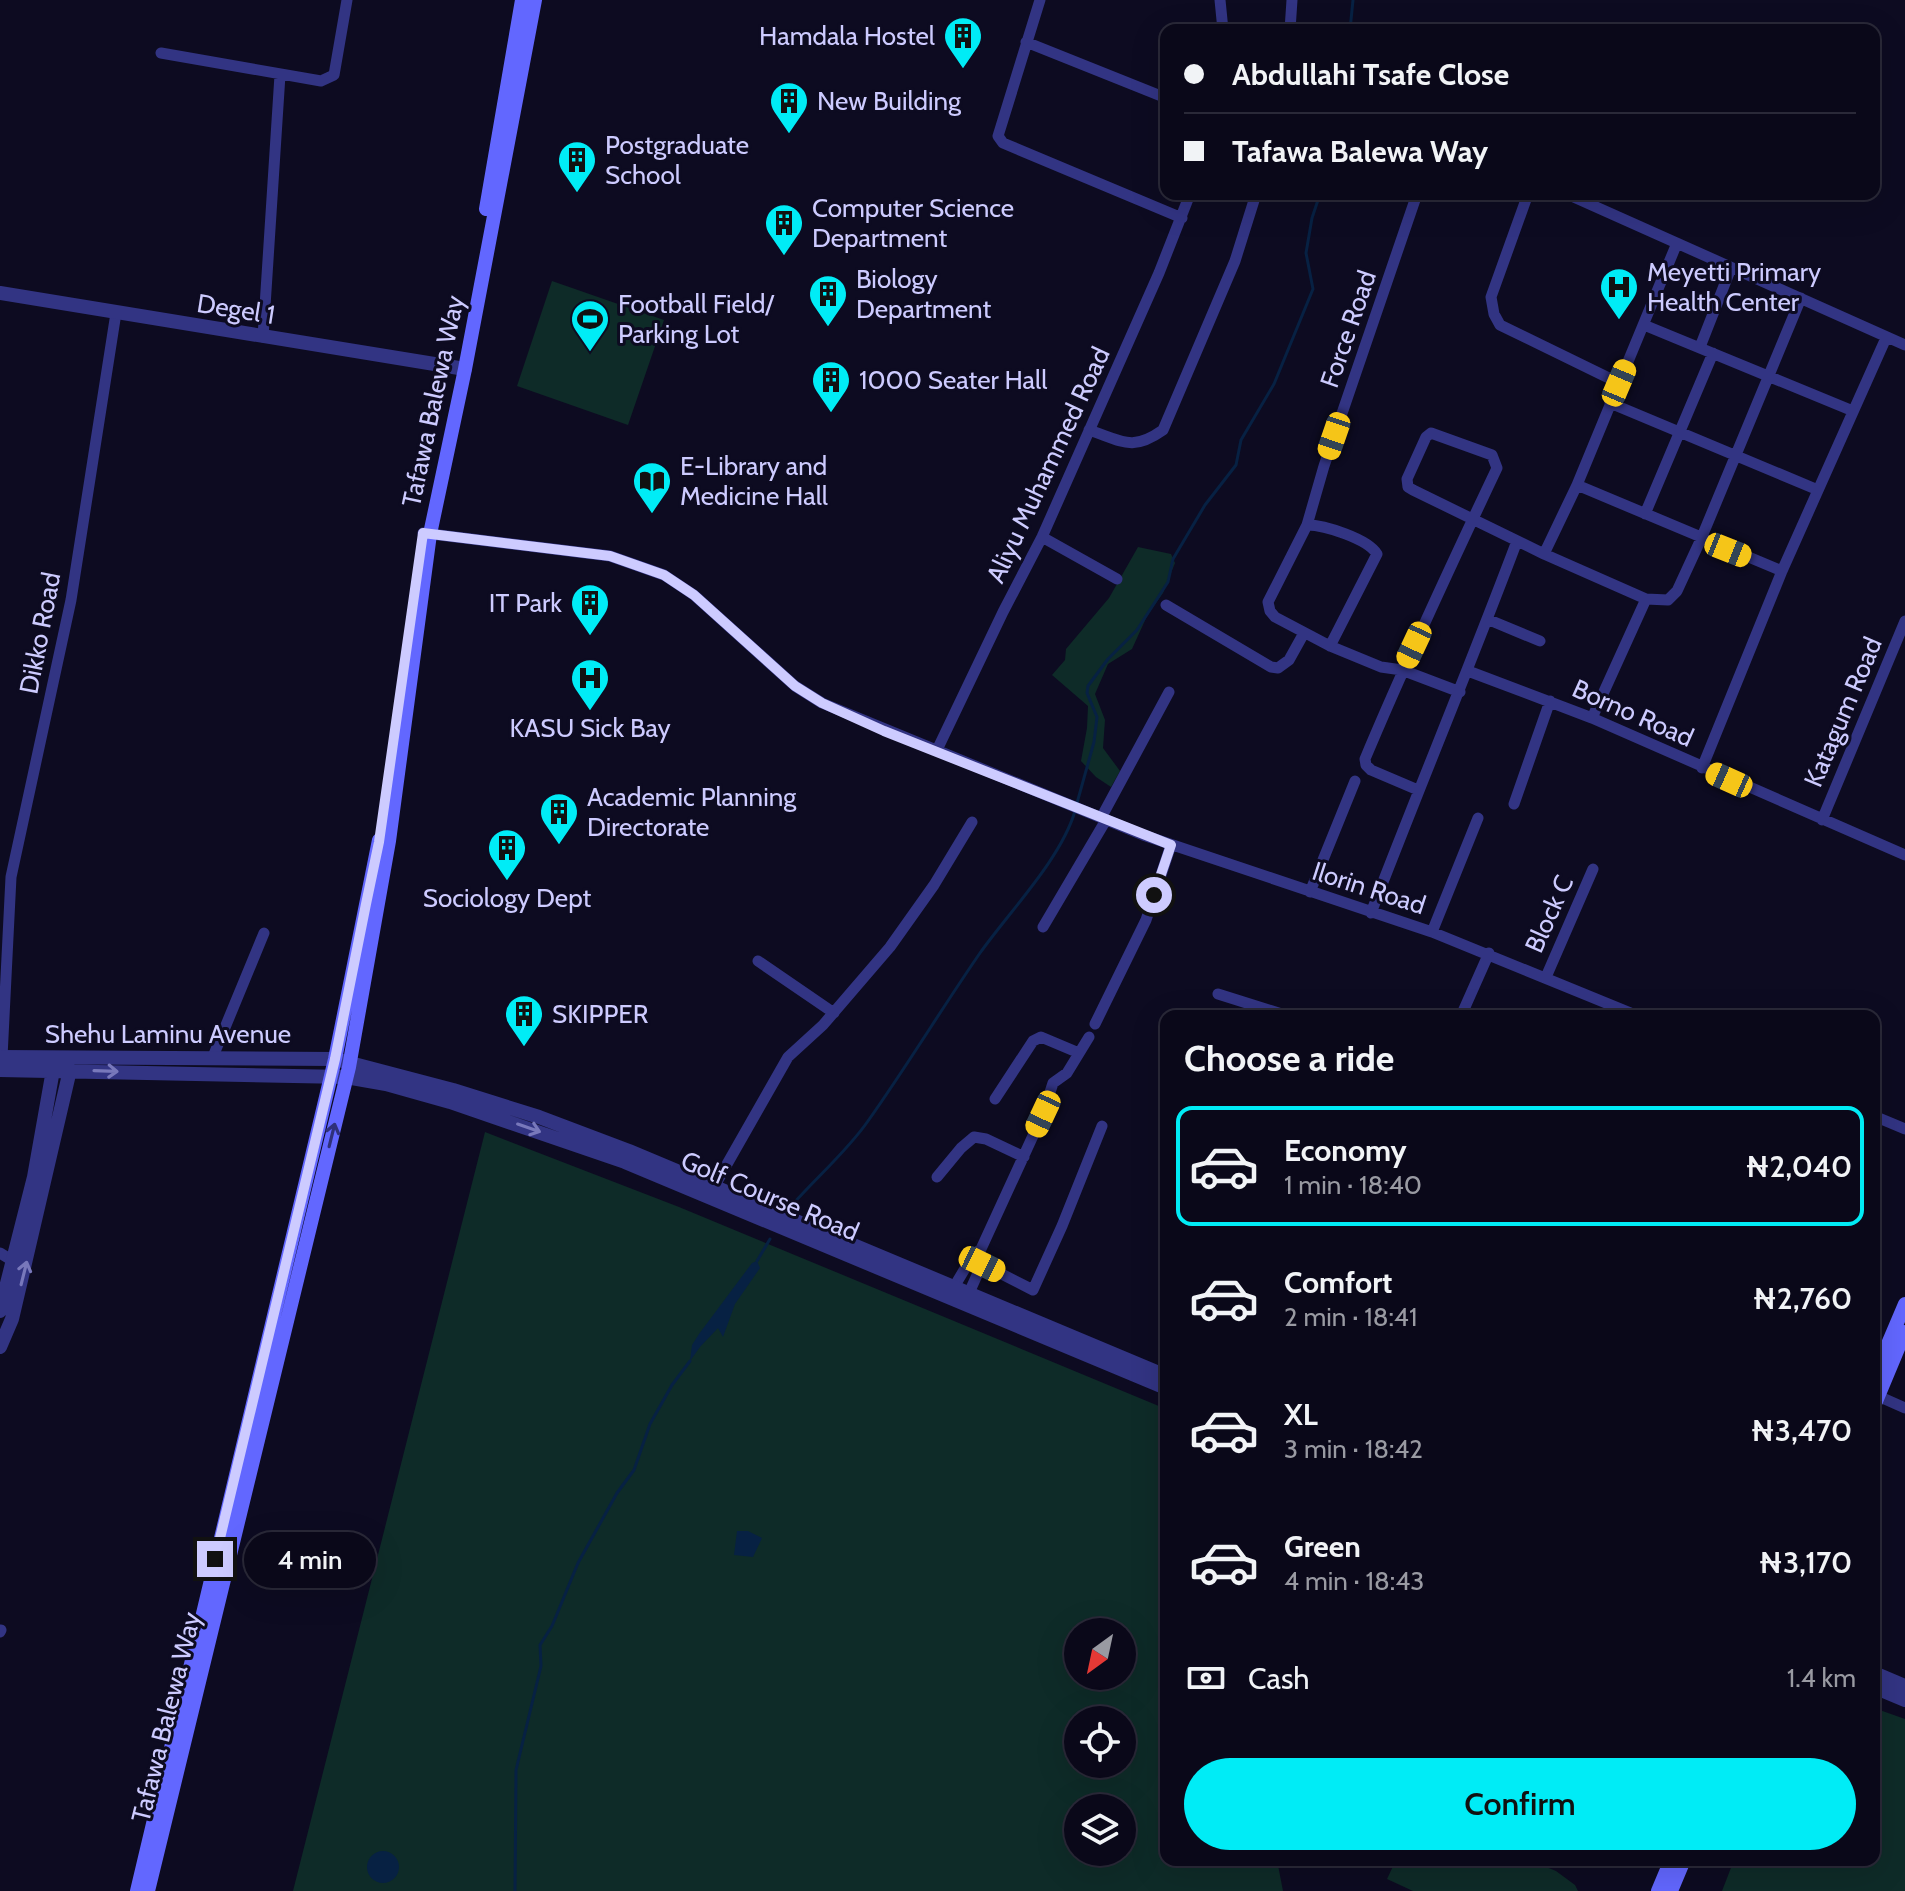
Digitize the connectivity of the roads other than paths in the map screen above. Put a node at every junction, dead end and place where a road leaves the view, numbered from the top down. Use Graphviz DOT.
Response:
graph roads {
  1 [pos="347,0"];
  2 [pos="522,0"];
  3 [pos="535,0"];
  4 [pos="1040,0"];
  5 [pos="1220,0"];
  6 [pos="1292,0"];
  7 [pos="1222,24"];
  8 [pos="1290,24"];
  9 [pos="1026,42"];
  10 [pos="161,53"];
  11 [pos="280,75"];
  12 [pos="1160,96"];
  13 [pos="1188,200"];
  14 [pos="1254,200"];
  15 [pos="1415,200"];
  16 [pos="1526,200"];
  17 [pos="1580,200"];
  18 [pos="1182,218"];
  19 [pos="1677,243"];
  20 [pos="1731,268"];
  21 [pos="0,293"];
  22 [pos="1801,298"];
  23 [pos="116,313"];
  24 [pos="1644,325"];
  25 [pos="263,337"];
  26 [pos="1886,338"];
  27 [pos="1905,345"];
  28 [pos="1700,347"];
  29 [pos="1713,353"];
  30 [pos="461,368"];
  31 [pos="1770,377"];
  32 [pos="1619,383"];
  33 [pos="1610,403"];
  34 [pos="1853,411"];
  35 [pos="1089,430"];
  36 [pos="1681,433"];
  37 [pos="1736,458"];
  38 [pos="1577,485"];
  39 [pos="1818,490"];
  40 [pos="1645,514"];
  41 [pos="1473,518"];
  42 [pos="1307,525"];
  43 [pos="427,533"];
  44 [pos="1042,537"];
  45 [pos="1701,539"];
  46 [pos="1517,541"];
  47 [pos="1544,554"];
  48 [pos="1782,571"];
  49 [pos="1117,579"];
  50 [pos="1646,599"];
  51 [pos="1166,605"];
  52 [pos="1487,619"];
  53 [pos="1905,621"];
  54 [pos="1304,633"];
  55 [pos="1540,641"];
  56 [pos="1330,646"];
  57 [pos="1402,670"];
  58 [pos="1468,671"];
  59 [pos="1169,692"];
  60 [pos="1460,692"];
  61 [pos="1550,701"];
  62 [pos="1592,718"];
  63 [pos="937,750"];
  64 [pos="1702,768"];
  65 [pos="1355,781"];
  66 [pos="1418,790"];
  67 [pos="1514,804"];
  68 [pos="1478,818"];
  69 [pos="1104,819"];
  70 [pos="1822,820"];
  71 [pos="972,822"];
  72 [pos="1171,845"];
  73 [pos="1905,855"];
  74 [pos="1593,869"];
  75 [pos="1310,892"];
  76 [pos="1371,913"];
  77 [pos="1043,927"];
  78 [pos="1432,932"];
  79 [pos="264,933"];
  80 [pos="1489,953"];
  81 [pos="758,961"];
  82 [pos="1546,977"];
  83 [pos="1218,994"];
  84 [pos="1269,1010"];
  85 [pos="1464,1010"];
  86 [pos="1624,1010"];
  87 [pos="834,1013"];
  88 [pos="1095,1024"];
  89 [pos="1089,1037"];
  90 [pos="1079,1053"];
  91 [pos="212,1059"];
  92 [pos="342,1061"];
  93 [pos="1,1062"];
  94 [pos="53,1070"];
  95 [pos="70,1070"];
  96 [pos="329,1077"];
  97 [pos="346,1077"];
  98 [pos="995,1099"];
  99 [pos="1880,1119"];
  100 [pos="1102,1126"];
  101 [pos="1905,1129"];
  102 [pos="627,1157"];
  103 [pos="1024,1157"];
  104 [pos="937,1177"];
  105 [pos="714,1187"];
  106 [pos="981,1249"];
  107 [pos="7,1257"];
  108 [pos="982,1264"];
  109 [pos="961,1290"];
  110 [pos="1905,1304"];
  111 [pos="0,1311"];
  112 [pos="1905,1332"];
  113 [pos="0,1347"];
  114 [pos="1880,1363"];
  115 [pos="1160,1373"];
  116 [pos="1160,1385"];
  117 [pos="1880,1391"];
  118 [pos="1880,1402"];
  119 [pos="1905,1408"];
  120 [pos="1880,1676"];
  121 [pos="1905,1686"];
  122 [pos="1880,1690"];
  123 [pos="1905,1700"];
  124 [pos="1668,1866"];
  125 [pos="1681,1866"];
  126 [pos="137,1891"];
  127 [pos="148,1891"];
  128 [pos="1658,1891"];
  129 [pos="1671,1891"];
  1 -- 11 [label="street"];
  2 -- 30 [label="main road, Tafawa Balewa Way"];
  3 -- 30 [label="main road, Tafawa Balewa Way"];
  4 -- 9 [label="street"];
  5 -- 7 [label="street"];
  6 -- 8 [label="street"];
  9 -- 12 [label="street"];
  9 -- 18 [label="street"];
  10 -- 11 [label="street"];
  11 -- 25 [label="street"];
  13 -- 18 [label="street, Aliyu Muhammed Road"];
  14 -- 35 [label="street"];
  15 -- 42 [label="street, Force Road"];
  16 -- 32 [label="street"];
  17 -- 19 [label="street"];
  18 -- 35 [label="street, Aliyu Muhammed Road"];
  19 -- 20 [label="street"];
  19 -- 24 [label="street"];
  20 -- 22 [label="street"];
  20 -- 28 [label="street"];
  21 -- 23 [label="street, Degel 1"];
  22 -- 26 [label="street"];
  22 -- 31 [label="street"];
  23 -- 25 [label="street, Degel 1"];
  23 -- 93 [label="street, Dikko Road"];
  24 -- 28 [label="street"];
  24 -- 32 [label="street"];
  25 -- 30 [label="street, Degel 1"];
  26 -- 27 [label="street"];
  26 -- 34 [label="street"];
  28 -- 29 [label="street"];
  29 -- 31 [label="street"];
  29 -- 36 [label="street"];
  30 -- 43 [label="main road, Tafawa Balewa Way"];
  31 -- 34 [label="street"];
  31 -- 37 [label="street"];
  32 -- 33 [label="street"];
  33 -- 36 [label="street"];
  33 -- 38 [label="street"];
  34 -- 39 [label="street"];
  35 -- 44 [label="street, Aliyu Muhammed Road"];
  36 -- 37 [label="street"];
  36 -- 40 [label="street"];
  37 -- 39 [label="street"];
  37 -- 45 [label="street"];
  38 -- 40 [label="street"];
  38 -- 47 [label="street"];
  39 -- 48 [label="street"];
  40 -- 45 [label="street"];
  41 -- 41 [label="street"];
  41 -- 46 [label="street"];
  41 -- 57 [label="street"];
  42 -- 54 [label="street, Force Road"];
  42 -- 56 [label="street"];
  43 -- 63 [label="street, Ilorin Road"];
  43 -- 92 [label="main road, Tafawa Balewa Way"];
  44 -- 49 [label="street"];
  44 -- 63 [label="street, Aliyu Muhammed Road"];
  45 -- 48 [label="street"];
  45 -- 50 [label="street"];
  46 -- 47 [label="street"];
  46 -- 52 [label="street"];
  47 -- 50 [label="street"];
  48 -- 64 [label="street"];
  50 -- 62 [label="street"];
  51 -- 54 [label="street"];
  52 -- 55 [label="street"];
  52 -- 58 [label="street"];
  53 -- 70 [label="street, Katagum Road"];
  54 -- 56 [label="street"];
  56 -- 57 [label="street"];
  57 -- 60 [label="street"];
  57 -- 66 [label="street"];
  58 -- 60 [label="street"];
  58 -- 61 [label="street, Borno Road"];
  59 -- 69 [label="street"];
  60 -- 66 [label="street"];
  61 -- 62 [label="street, Borno Road"];
  61 -- 67 [label="street"];
  62 -- 64 [label="street, Borno Road"];
  63 -- 69 [label="street, Ilorin Road"];
  64 -- 70 [label="street, Borno Road"];
  65 -- 75 [label="street"];
  66 -- 76 [label="street"];
  68 -- 78 [label="street"];
  69 -- 72 [label="street, Ilorin Road"];
  69 -- 77 [label="street"];
  70 -- 73 [label="street, Borno Road"];
  71 -- 87 [label="street"];
  72 -- 75 [label="street, Ilorin Road"];
  72 -- 88 [label="street"];
  74 -- 82 [label="street, Block C"];
  75 -- 76 [label="street, Ilorin Road"];
  76 -- 78 [label="street, Ilorin Road"];
  78 -- 80 [label="street, Ilorin Road"];
  79 -- 91 [label="street"];
  80 -- 82 [label="street, Ilorin Road"];
  80 -- 85 [label="street"];
  81 -- 87 [label="street"];
  82 -- 86 [label="street, Ilorin Road"];
  83 -- 84 [label="street"];
  87 -- 105 [label="street"];
  89 -- 90 [label="street"];
  90 -- 98 [label="street"];
  90 -- 103 [label="street"];
  91 -- 92 [label="street, Shehu Laminu Avenue"];
  91 -- 93 [label="street, Shehu Laminu Avenue"];
  92 -- 96 [label="main road, Tafawa Balewa Way"];
  92 -- 97 [label="main road, Tafawa Balewa Way"];
  92 -- 102 [label="street, Golf Course Road"];
  93 -- 94 [label="street, Shehu Laminu Avenue"];
  94 -- 95 [label="street, Shehu Laminu Avenue"];
  94 -- 107 [label="street"];
  95 -- 96 [label="street, Shehu Laminu Avenue, one-way"];
  113 -- 95 [label="street, one-way"];
  96 -- 97 [label="street, Shehu Laminu Avenue"];
  96 -- 126 [label="main road, Tafawa Balewa Way"];
  97 -- 102 [label="street, Golf Course Road, one-way"];
  127 -- 97 [label="main road, Tafawa Balewa Way, one-way"];
  99 -- 101 [label="street"];
  100 -- 108 [label="street"];
  102 -- 105 [label="street, Golf Course Road"];
  102 -- 116 [label="street, Golf Course Road"];
  103 -- 104 [label="street"];
  103 -- 106 [label="street"];
  105 -- 109 [label="street, Golf Course Road"];
  106 -- 108 [label="street"];
  106 -- 109 [label="street"];
  107 -- 111 [label="street"];
  108 -- 109 [label="street"];
  109 -- 115 [label="street, Golf Course Road"];
  110 -- 114 [label="main road"];
  112 -- 117 [label="main road"];
  118 -- 119 [label="street"];
  120 -- 121 [label="street"];
  122 -- 123 [label="street"];
  124 -- 128 [label="main road"];
  125 -- 129 [label="main road"];
}
